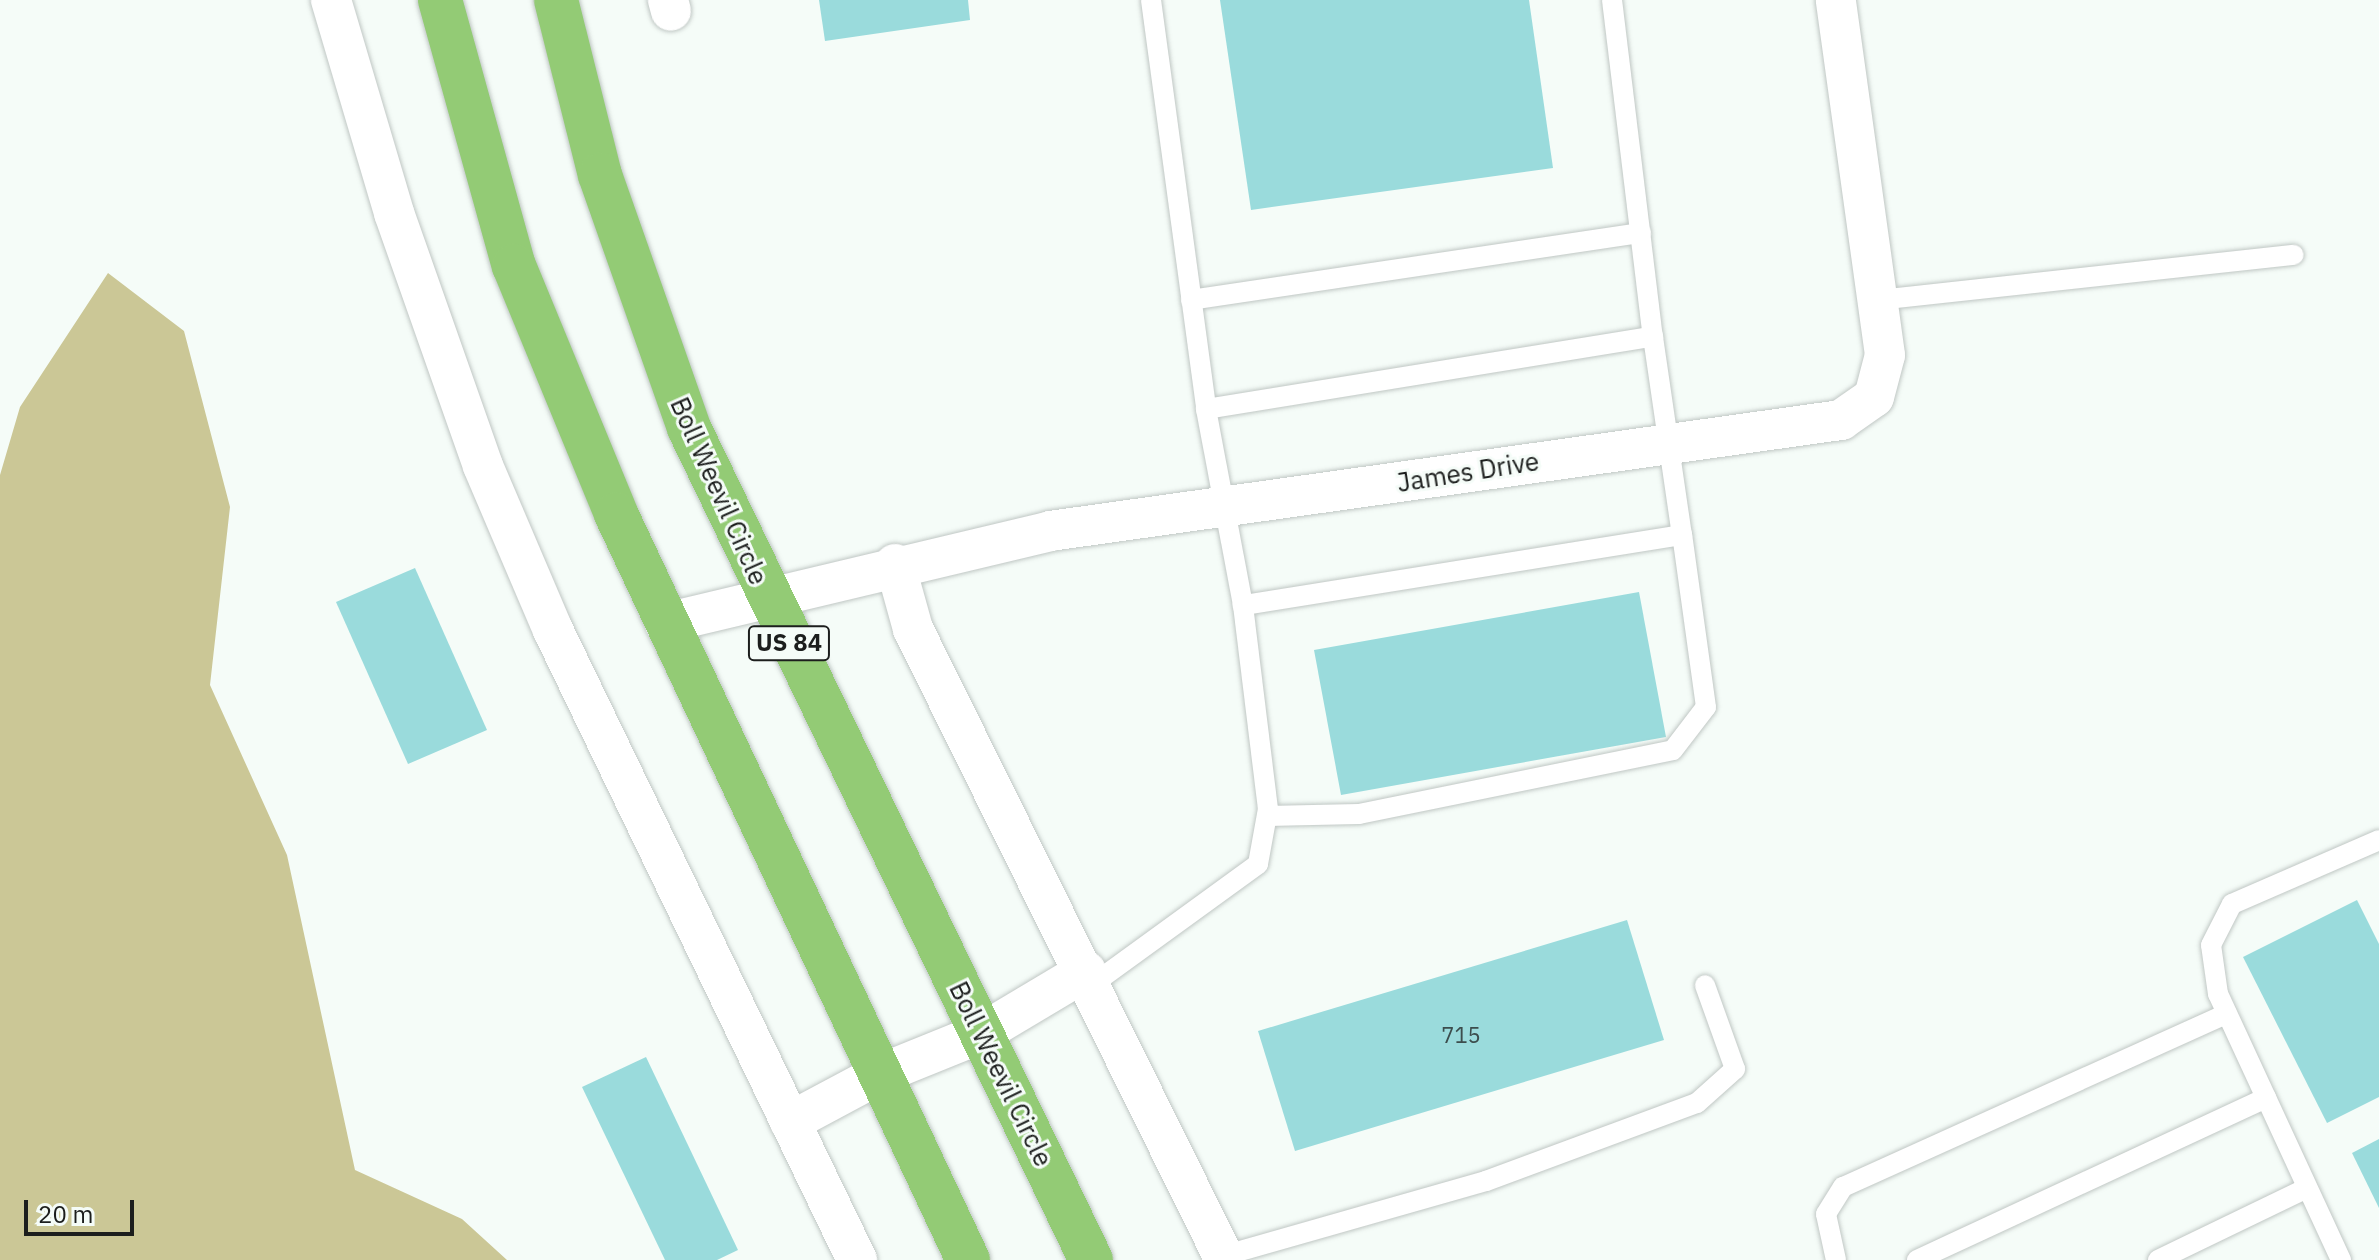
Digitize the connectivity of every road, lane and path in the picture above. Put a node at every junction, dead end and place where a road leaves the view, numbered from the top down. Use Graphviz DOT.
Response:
graph roads {
  1 [pos="331,0"];
  2 [pos="440,0"];
  3 [pos="556,0"];
  4 [pos="1151,0"];
  5 [pos="1612,0"];
  6 [pos="1836,0"];
  7 [pos="1641,233"];
  8 [pos="2294,255"];
  9 [pos="1191,300"];
  10 [pos="1878,300"];
  11 [pos="1653,337"];
  12 [pos="1206,409"];
  13 [pos="1671,443"];
  14 [pos="1227,506"];
  15 [pos="1682,535"];
  16 [pos="895,564"];
  17 [pos="766,597"];
  18 [pos="1243,605"];
  19 [pos="665,623"];
  20 [pos="1267,816"];
  21 [pos="2379,840"];
  22 [pos="1089,978"];
  23 [pos="1705,985"];
  24 [pos="2227,1014"];
  25 [pos="982,1033"];
  26 [pos="878,1075"];
  27 [pos="2266,1098"];
  28 [pos="790,1122"];
  29 [pos="2307,1188"];
  30 [pos="1224,1258"];
  31 [pos="857,1260"];
  32 [pos="968,1260"];
  33 [pos="1091,1260"];
  34 [pos="1836,1260"];
  35 [pos="1917,1260"];
  36 [pos="2158,1260"];
  37 [pos="2341,1260"];
  1 -- 28 [label="street"];
  2 -- 19 [label="highway"];
  3 -- 17 [label="highway, Boll Weevil Circle / US 84"];
  4 -- 9 [label="lane"];
  5 -- 7 [label="lane"];
  6 -- 10 [label="street, James Drive"];
  7 -- 9 [label="lane"];
  7 -- 11 [label="lane"];
  8 -- 10 [label="lane"];
  9 -- 12 [label="lane"];
  10 -- 13 [label="street, James Drive"];
  11 -- 12 [label="lane"];
  11 -- 13 [label="lane"];
  12 -- 14 [label="lane"];
  13 -- 14 [label="street, James Drive"];
  13 -- 15 [label="lane"];
  14 -- 16 [label="street, James Drive"];
  14 -- 18 [label="lane"];
  15 -- 18 [label="lane"];
  15 -- 20 [label="lane"];
  16 -- 17 [label="street, James Drive"];
  16 -- 22 [label="street"];
  17 -- 19 [label="street, James Drive"];
  17 -- 25 [label="highway, Boll Weevil Circle / US 84"];
  18 -- 20 [label="lane"];
  19 -- 26 [label="highway"];
  20 -- 22 [label="lane"];
  21 -- 24 [label="lane"];
  22 -- 25 [label="street"];
  22 -- 30 [label="street"];
  23 -- 30 [label="lane"];
  24 -- 27 [label="lane"];
  24 -- 34 [label="lane"];
  25 -- 26 [label="street"];
  25 -- 33 [label="highway, Boll Weevil Circle / US 84"];
  26 -- 28 [label="street"];
  26 -- 32 [label="highway"];
  27 -- 29 [label="lane"];
  27 -- 35 [label="lane"];
  28 -- 31 [label="street"];
  29 -- 36 [label="lane"];
  29 -- 37 [label="lane"];
}
